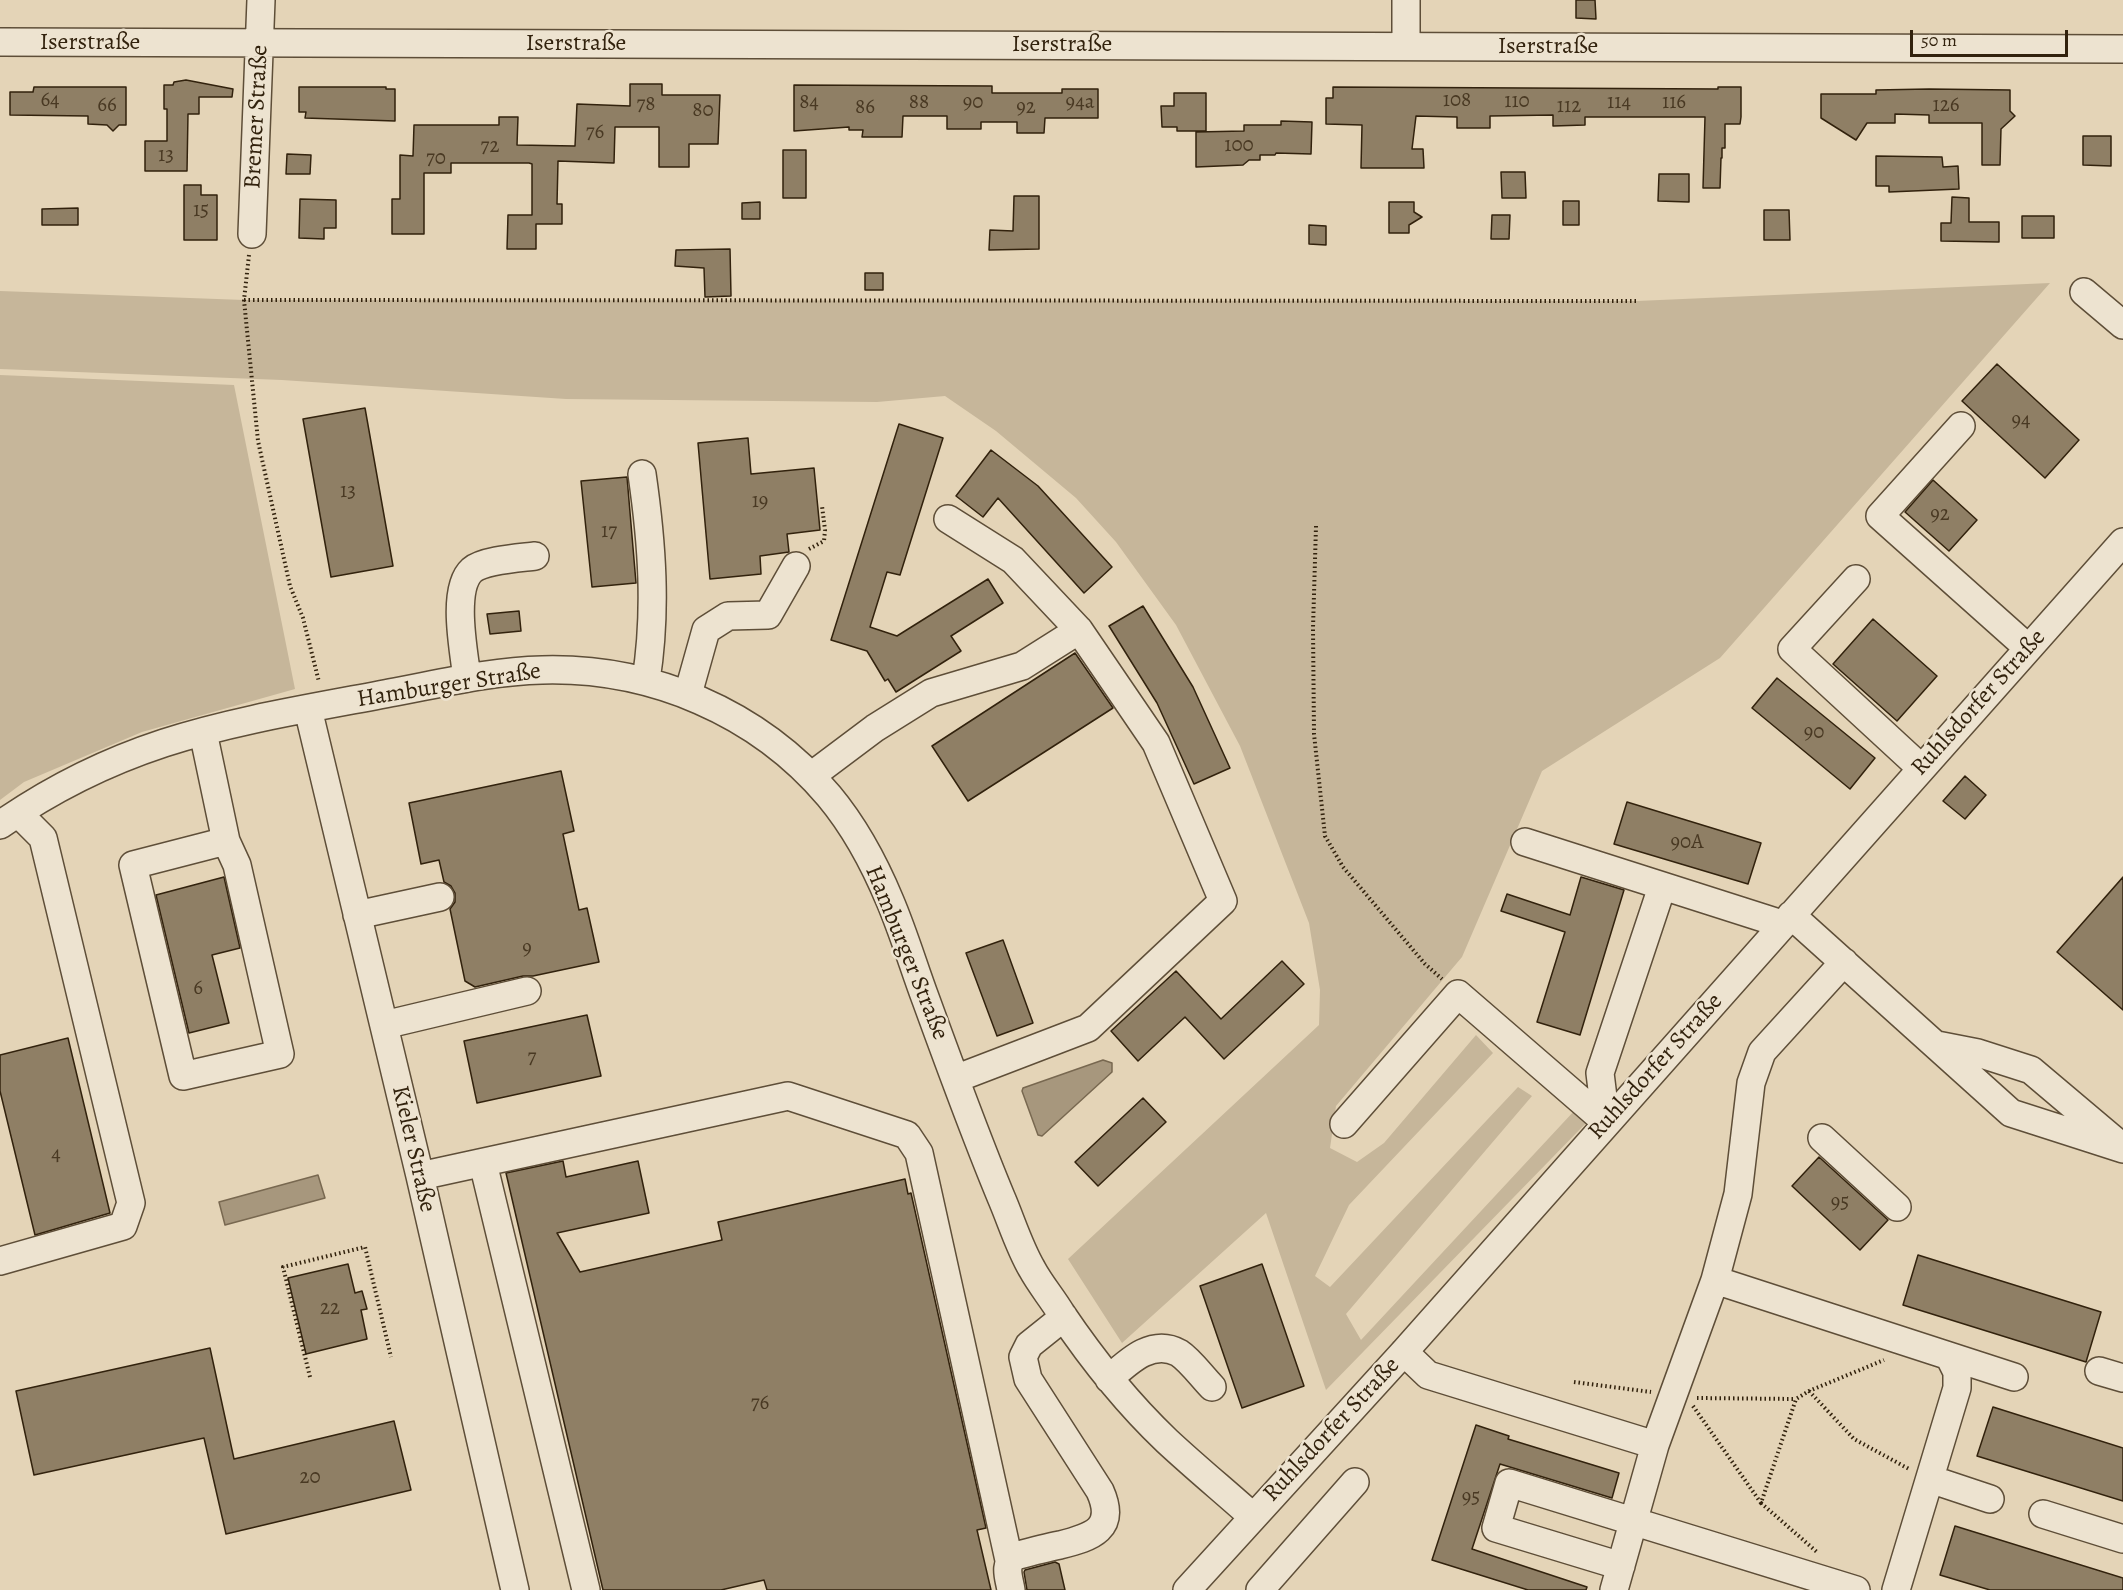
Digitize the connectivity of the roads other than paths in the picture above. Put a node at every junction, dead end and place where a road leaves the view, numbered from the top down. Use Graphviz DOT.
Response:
graph roads {
  1 [pos="261,0"];
  2 [pos="1406,0"];
  3 [pos="0,42"];
  4 [pos="261,44"];
  5 [pos="1406,46"];
  6 [pos="2123,49"];
  7 [pos="252,234"];
  8 [pos="2084,292"];
  9 [pos="2123,325"];
  10 [pos="1961,426"];
  11 [pos="642,474"];
  12 [pos="948,519"];
  13 [pos="2123,542"];
  14 [pos="535,556"];
  15 [pos="800,559"];
  16 [pos="1856,579"];
  17 [pos="1079,630"];
  18 [pos="2028,648"];
  19 [pos="467,678"];
  20 [pos="646,680"];
  21 [pos="688,694"];
  22 [pos="313,698"];
  23 [pos="202,732"];
  24 [pos="1921,768"];
  25 [pos="810,776"];
  26 [pos="9,819"];
  27 [pos="226,841"];
  28 [pos="1525,842"];
  29 [pos="1662,887"];
  30 [pos="440,897"];
  31 [pos="357,915"];
  32 [pos="1787,919"];
  33 [pos="1844,962"];
  34 [pos="527,991"];
  35 [pos="384,1025"];
  36 [pos="1935,1045"];
  37 [pos="955,1079"];
  38 [pos="1606,1122"];
  39 [pos="1344,1124"];
  40 [pos="1822,1138"];
  41 [pos="2123,1148"];
  42 [pos="483,1163"];
  43 [pos="420,1176"];
  44 [pos="1898,1206"];
  45 [pos="0,1261"];
  46 [pos="1715,1280"];
  47 [pos="1064,1317"];
  48 [pos="1404,1352"];
  49 [pos="1949,1356"];
  50 [pos="2014,1377"];
  51 [pos="1109,1379"];
  52 [pos="1212,1388"];
  53 [pos="1655,1445"];
  54 [pos="1930,1479"];
  55 [pos="1355,1482"];
  56 [pos="1990,1499"];
  57 [pos="2043,1514"];
  58 [pos="1252,1516"];
  59 [pos="1634,1521"];
  60 [pos="2123,1539"];
  61 [pos="1010,1560"];
  62 [pos="1617,1578"];
  63 [pos="515,1590"];
  64 [pos="586,1590"];
  65 [pos="1011,1590"];
  66 [pos="1187,1590"];
  67 [pos="1260,1590"];
  68 [pos="1856,1590"];
  69 [pos="1896,1590"];
  1 -- 4 [label="street, Bremer Straße"];
  2 -- 5 [label="street"];
  3 -- 4 [label="street, Iserstraße"];
  4 -- 5 [label="street, Iserstraße"];
  4 -- 7 [label="street, Bremer Straße"];
  5 -- 6 [label="street, Iserstraße"];
  8 -- 9 [label="street"];
  10 -- 18 [label="street"];
  11 -- 20 [label="street"];
  12 -- 17 [label="street"];
  13 -- 18 [label="street, Ruhlsdorfer Straße"];
  14 -- 19 [label="street"];
  15 -- 21 [label="street"];
  16 -- 24 [label="street"];
  17 -- 25 [label="street"];
  17 -- 37 [label="street"];
  18 -- 24 [label="street, Ruhlsdorfer Straße"];
  19 -- 20 [label="street, Hamburger Straße"];
  19 -- 22 [label="street, Hamburger Straße"];
  20 -- 21 [label="street, Hamburger Straße"];
  21 -- 25 [label="street, Hamburger Straße"];
  22 -- 23 [label="street, Hamburger Straße"];
  22 -- 31 [label="street, Kieler Straße"];
  23 -- 26 [label="street, Hamburger Straße"];
  23 -- 27 [label="street"];
  24 -- 32 [label="street, Ruhlsdorfer Straße"];
  25 -- 37 [label="street, Hamburger Straße"];
  26 -- 45 [label="street"];
  27 -- 27 [label="street"];
  28 -- 29 [label="street"];
  29 -- 32 [label="street"];
  29 -- 38 [label="street"];
  30 -- 31 [label="street"];
  31 -- 35 [label="street, Kieler Straße"];
  32 -- 33 [label="street"];
  32 -- 38 [label="street, Ruhlsdorfer Straße"];
  33 -- 36 [label="street"];
  33 -- 46 [label="street"];
  34 -- 35 [label="street"];
  35 -- 43 [label="street, Kieler Straße"];
  36 -- 41 [label="street"];
  36 -- 41 [label="street"];
  37 -- 47 [label="street, Hamburger Straße"];
  38 -- 39 [label="street"];
  38 -- 48 [label="street, Ruhlsdorfer Straße"];
  40 -- 44 [label="street"];
  42 -- 43 [label="street"];
  42 -- 61 [label="street"];
  42 -- 64 [label="street"];
  43 -- 63 [label="street, Kieler Straße"];
  46 -- 49 [label="street"];
  46 -- 53 [label="street"];
  47 -- 51 [label="street, Hamburger Straße"];
  47 -- 61 [label="street"];
  48 -- 53 [label="street"];
  48 -- 58 [label="street, Ruhlsdorfer Straße"];
  49 -- 50 [label="street"];
  49 -- 54 [label="street"];
  51 -- 52 [label="street"];
  51 -- 58 [label="street, Hamburger Straße"];
  53 -- 59 [label="street"];
  54 -- 56 [label="street"];
  54 -- 69 [label="street"];
  55 -- 67 [label="street"];
  57 -- 60 [label="street"];
  58 -- 66 [label="street, Ruhlsdorfer Straße"];
  59 -- 62 [label="street"];
  59 -- 62 [label="street"];
  59 -- 68 [label="street"];
  61 -- 65 [label="street"];
}
